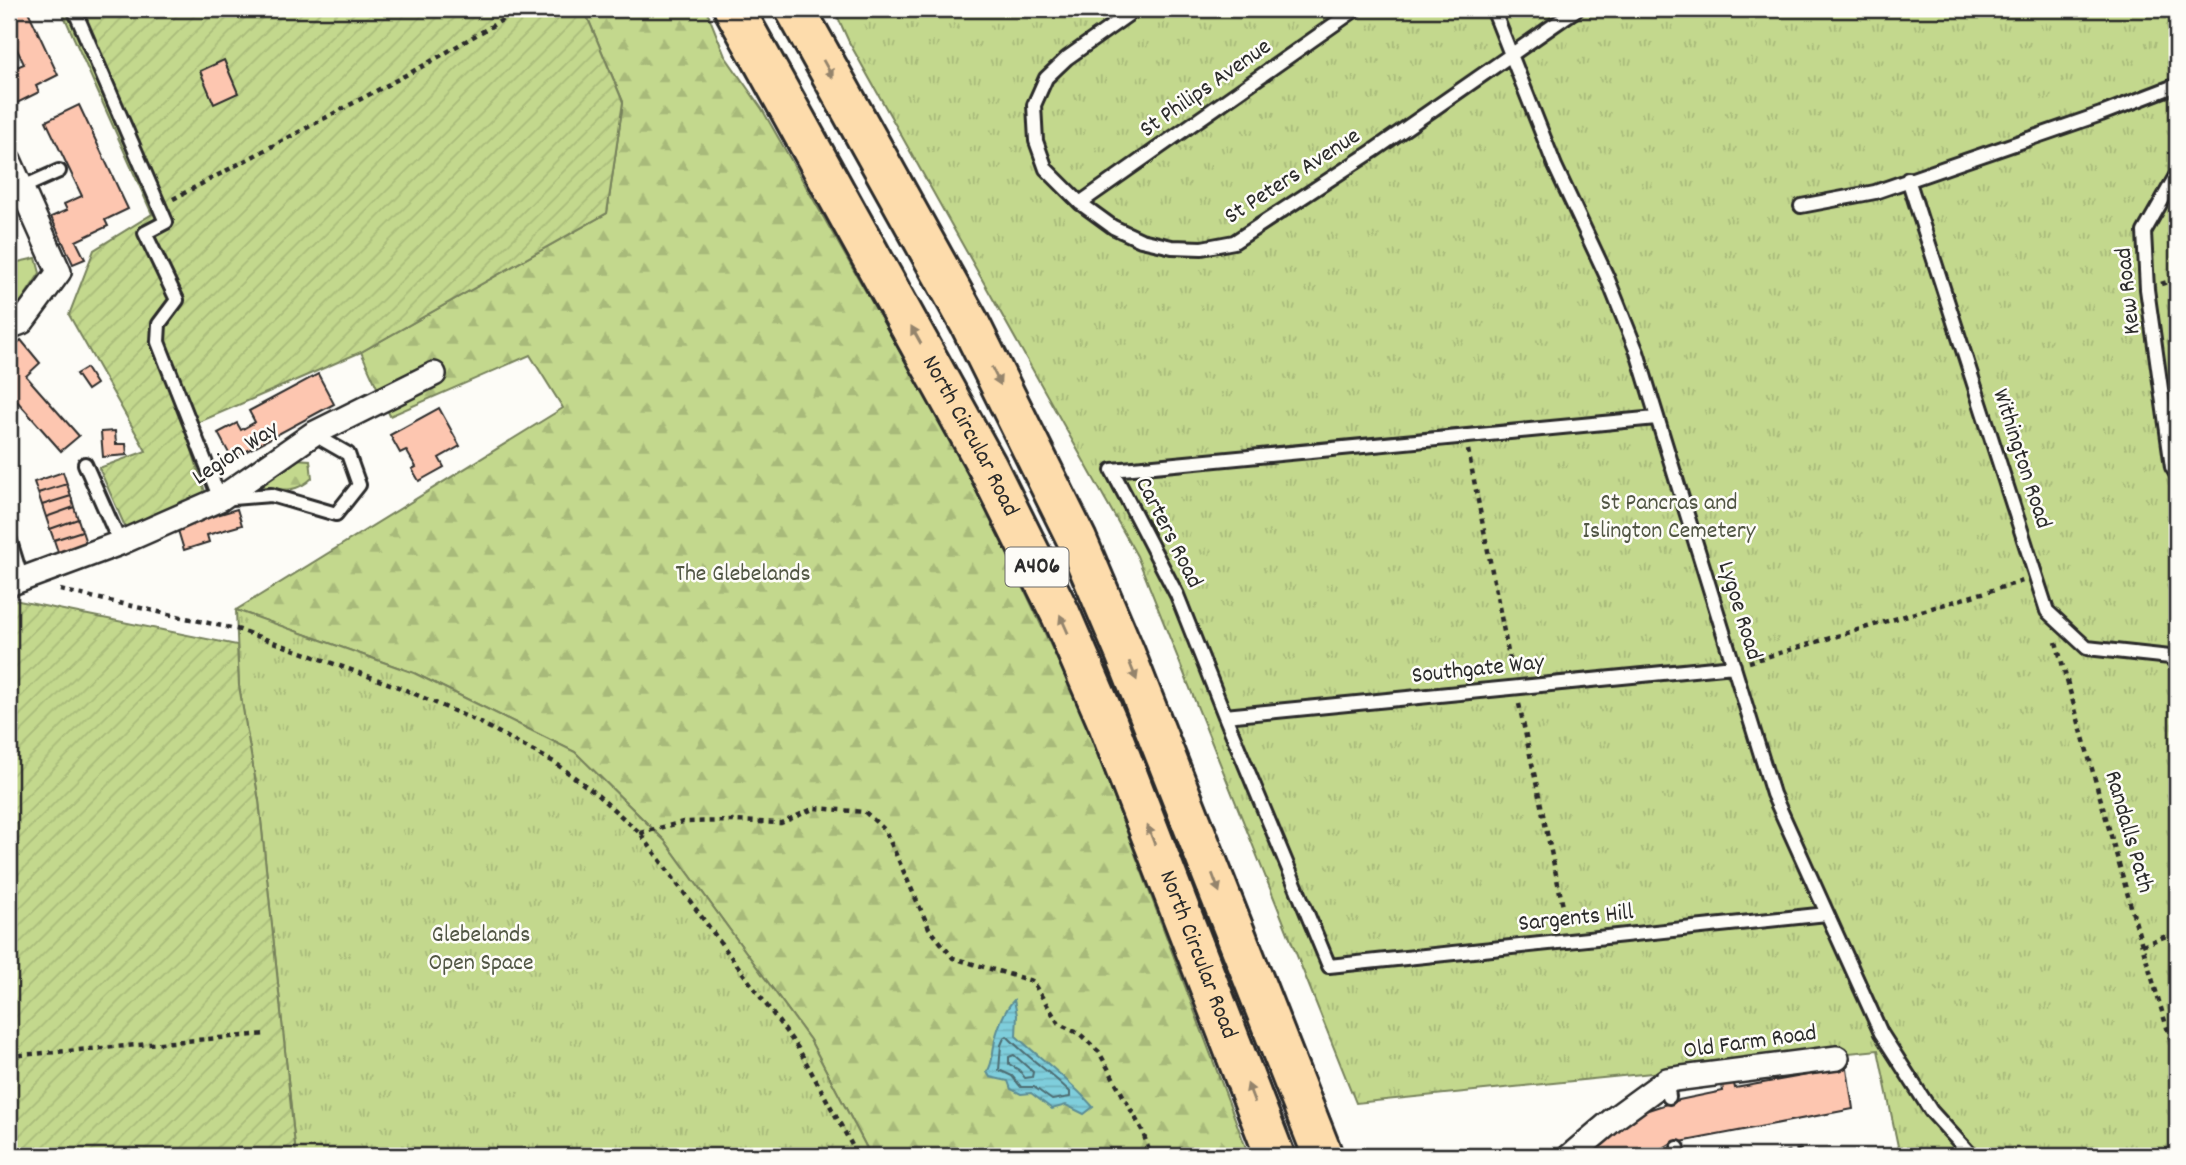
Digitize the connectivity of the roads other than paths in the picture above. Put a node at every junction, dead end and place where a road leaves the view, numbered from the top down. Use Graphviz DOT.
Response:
graph roads {
  1 [pos="74,9"];
  2 [pos="734,9"];
  3 [pos="796,9"];
  4 [pos="1136,9"];
  5 [pos="1356,9"];
  6 [pos="1493,9"];
  7 [pos="1577,9"];
  8 [pos="1511,55"];
  9 [pos="2177,85"];
  10 [pos="9,160"];
  11 [pos="59,171"];
  12 [pos="2177,174"];
  13 [pos="1908,179"];
  14 [pos="21,188"];
  15 [pos="1080,203"];
  16 [pos="1801,206"];
  17 [pos="9,327"];
  18 [pos="434,374"];
  19 [pos="1656,418"];
  20 [pos="313,434"];
  21 [pos="85,464"];
  22 [pos="2177,475"];
  23 [pos="220,499"];
  24 [pos="9,538"];
  25 [pos="120,543"];
  26 [pos="15,582"];
  27 [pos="2177,664"];
  28 [pos="1734,667"];
  29 [pos="1225,716"];
  30 [pos="1827,914"];
  31 [pos="1329,966"];
  32 [pos="1837,1058"];
  33 [pos="1275,1156"];
  34 [pos="1323,1156"];
  35 [pos="1570,1156"];
  36 [pos="1972,1156"];
  1 -- 23 [label="lane"];
  33 -- 2 [label="highway, North Circular Road / A406, one-way"];
  3 -- 34 [label="highway, North Circular Road / A406, one-way"];
  4 -- 15 [label="lane, St Peters Avenue"];
  5 -- 15 [label="lane, St Philips Avenue"];
  6 -- 8 [label="lane, Lygoe Road"];
  7 -- 8 [label="lane, St Peters Avenue"];
  8 -- 15 [label="lane, St Peters Avenue"];
  8 -- 19 [label="lane, Lygoe Road"];
  9 -- 13 [label="lane"];
  10 -- 14 [label="street"];
  11 -- 14 [label="lane"];
  12 -- 22 [label="lane, Kew Road"];
  13 -- 16 [label="lane"];
  13 -- 27 [label="lane, Withington Road"];
  14 -- 17 [label="street"];
  18 -- 20 [label="street, Legion Way"];
  19 -- 28 [label="lane, Lygoe Road"];
  19 -- 29 [label="lane, Carters Road"];
  20 -- 23 [label="street, Legion Way"];
  20 -- 23 [label="lane"];
  21 -- 25 [label="lane"];
  23 -- 25 [label="street, Legion Way"];
  24 -- 26 [label="lane"];
  25 -- 26 [label="street, Legion Way"];
  28 -- 29 [label="lane, Southgate Way"];
  28 -- 30 [label="lane, Lygoe Road"];
  29 -- 31 [label="lane, Carters Road"];
  30 -- 31 [label="lane, Sargents Hill"];
  30 -- 36 [label="lane, Lygoe Road"];
  32 -- 35 [label="street, Old Farm Road"];
}
